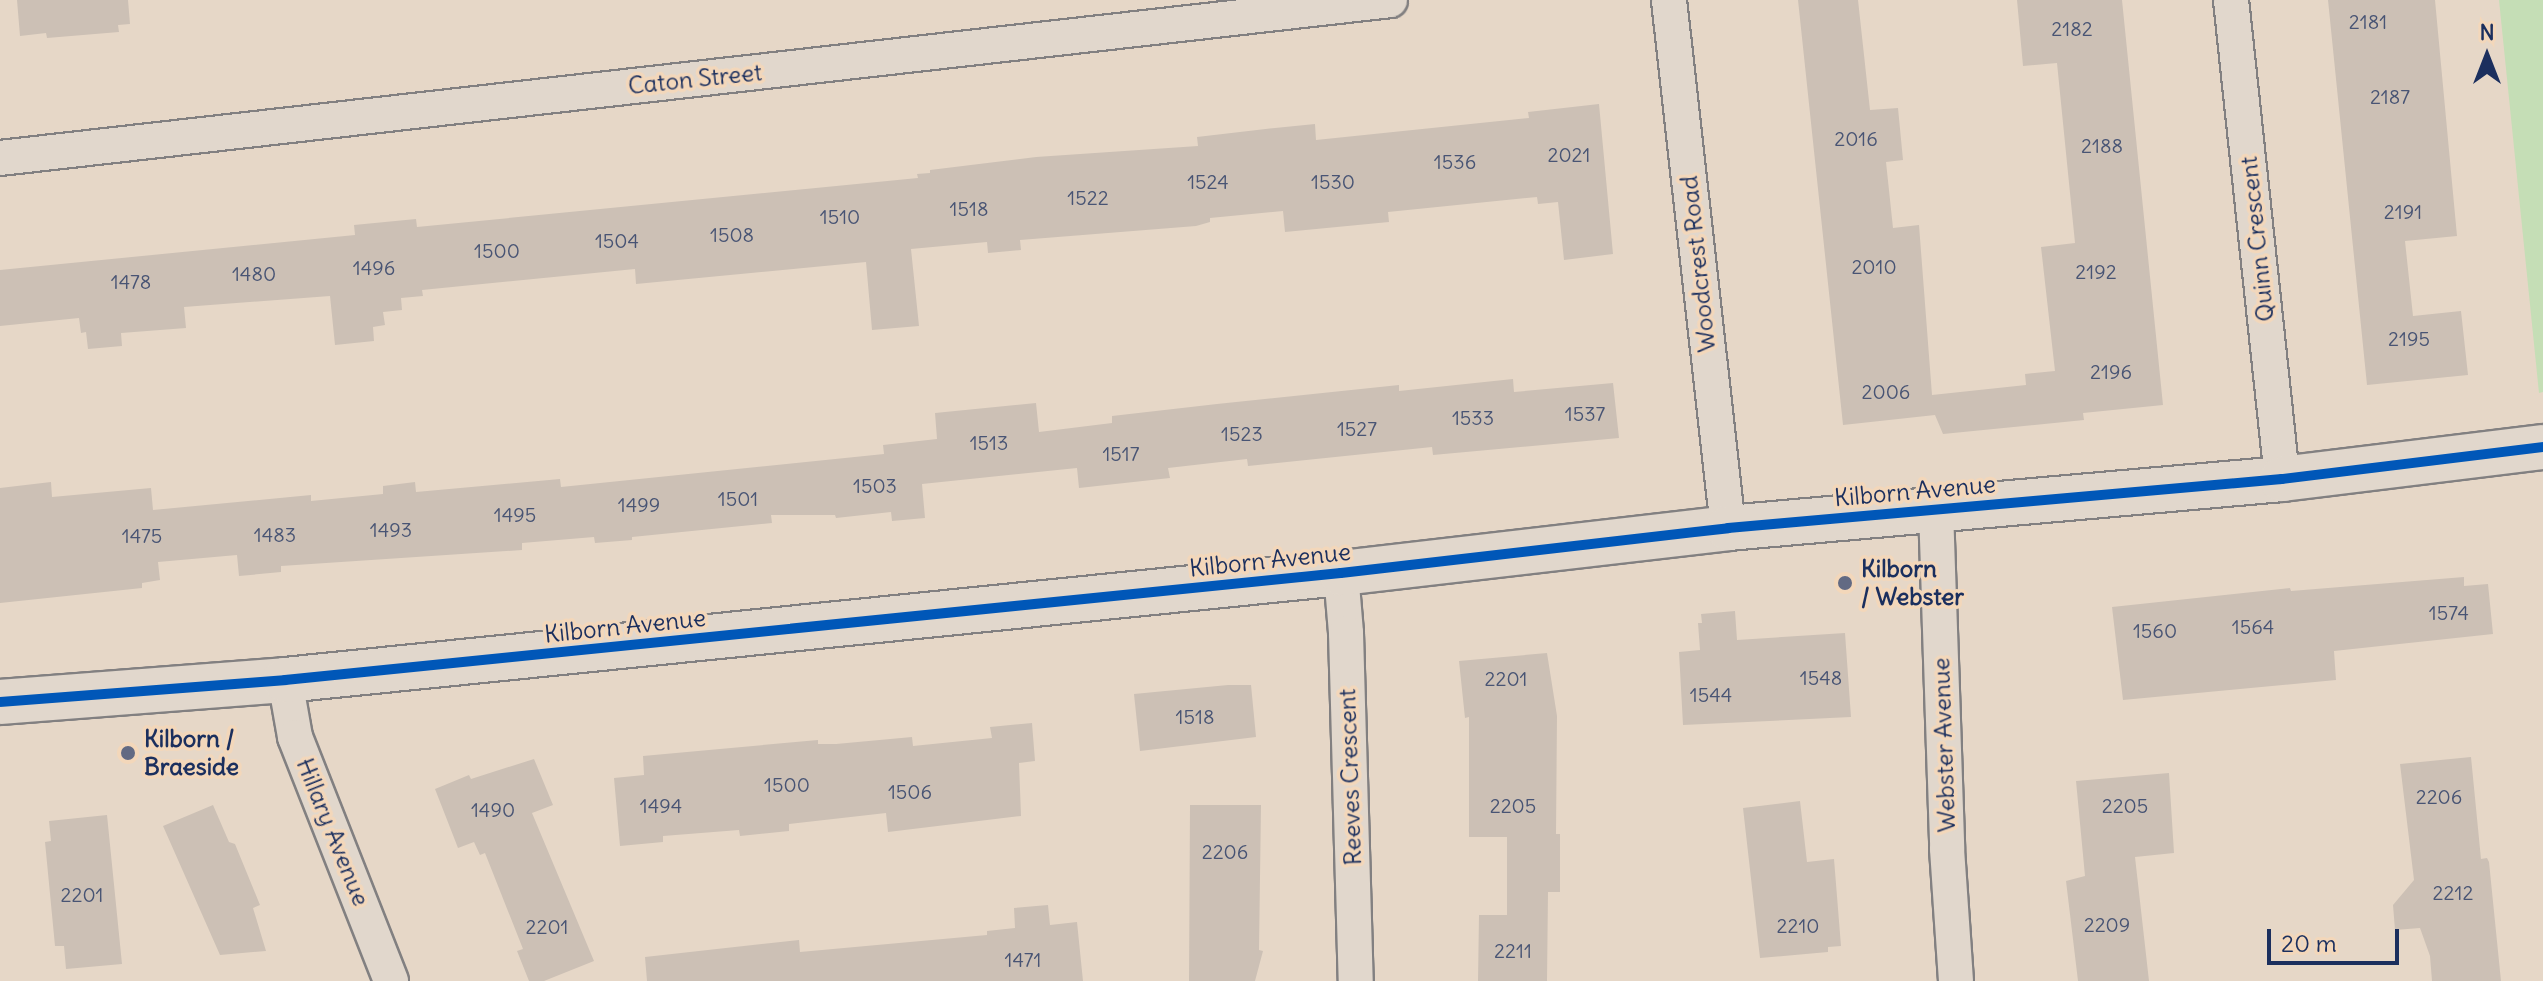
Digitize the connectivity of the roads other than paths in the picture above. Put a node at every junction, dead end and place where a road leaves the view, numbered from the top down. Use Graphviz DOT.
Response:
graph roads {
  1 [pos="1390,0"];
  2 [pos="1669,0"];
  3 [pos="2231,0"];
  4 [pos="0,158"];
  5 [pos="2543,448"];
  6 [pos="2282,479"];
  7 [pos="1936,509"];
  8 [pos="1728,528"];
  9 [pos="1341,573"];
  10 [pos="285,680"];
  11 [pos="0,702"];
  12 [pos="391,981"];
  13 [pos="1356,981"];
  14 [pos="1956,981"];
  1 -- 4 [label="street, Caton Street"];
  2 -- 8 [label="street, Woodcrest Road"];
  3 -- 6 [label="street, Quinn Crescent"];
  5 -- 6 [label="street, Kilborn Avenue"];
  6 -- 7 [label="street, Kilborn Avenue"];
  7 -- 8 [label="street, Kilborn Avenue"];
  7 -- 14 [label="street, Webster Avenue"];
  8 -- 9 [label="street, Kilborn Avenue"];
  9 -- 10 [label="street, Kilborn Avenue"];
  9 -- 13 [label="street, Reeves Crescent"];
  10 -- 11 [label="street, Kilborn Avenue"];
  10 -- 12 [label="street, Hillary Avenue"];
}
